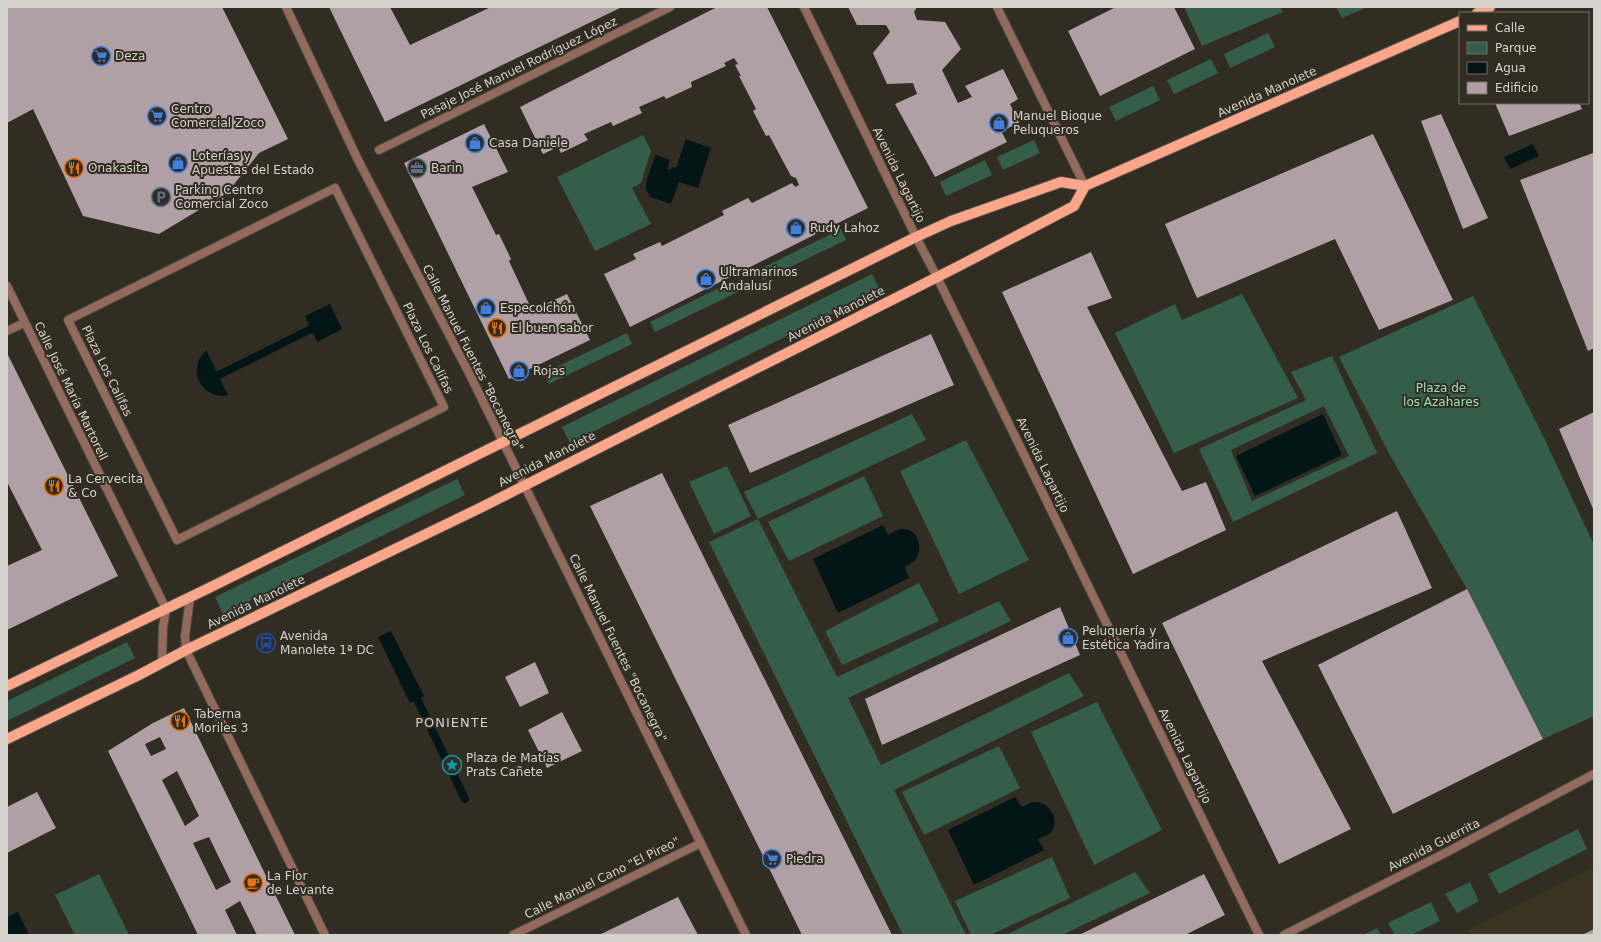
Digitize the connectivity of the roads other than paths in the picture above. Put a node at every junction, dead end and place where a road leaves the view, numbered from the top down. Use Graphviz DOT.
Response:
graph roads {
  1 [pos="286,7"];
  2 [pos="670,7"];
  3 [pos="804,7"];
  4 [pos="996,7"];
  5 [pos="1490,7"];
  6 [pos="1479,12"];
  7 [pos="1459,21"];
  8 [pos="379,150"];
  9 [pos="1085,186"];
  10 [pos="916,237"];
  11 [pos="938,277"];
  12 [pos="7,286"];
  13 [pos="68,320"];
  14 [pos="24,323"];
  15 [pos="7,331"];
  16 [pos="502,442"];
  17 [pos="524,485"];
  18 [pos="190,598"];
  19 [pos="166,609"];
  20 [pos="186,650"];
  21 [pos="162,663"];
  22 [pos="7,686"];
  23 [pos="7,739"];
  24 [pos="1594,774"];
  25 [pos="701,844"];
  26 [pos="325,935"];
  27 [pos="513,935"];
  28 [pos="746,935"];
  29 [pos="1259,935"];
  30 [pos="1284,935"];
  1 -- 16 [label="street, Calle Manuel Fuentes \"Bocanegra\""];
  2 -- 8 [label="street, Pasaje José Manuel Rodríguez López"];
  3 -- 10 [label="street, Avenida Lagartijo"];
  4 -- 9 [label="street"];
  5 -- 6 [label="main road"];
  7 -- 9 [label="main road, Avenida Manolete"];
  9 -- 10 [label="main road"];
  9 -- 11 [label="main road, Avenida Manolete"];
  10 -- 11 [label="street, Avenida Lagartijo"];
  10 -- 16 [label="main road"];
  11 -- 17 [label="main road, Avenida Manolete"];
  11 -- 29 [label="street, Avenida Lagartijo"];
  12 -- 14 [label="street, Calle José María Martorell"];
  13 -- 13 [label="street, Plaza Los Califas"];
  14 -- 15 [label="street"];
  14 -- 19 [label="street, Calle José María Martorell"];
  16 -- 17 [label="street, Calle Manuel Fuentes \"Bocanegra\""];
  16 -- 18 [label="main road"];
  17 -- 20 [label="main road, Avenida Manolete"];
  17 -- 25 [label="street, Calle Manuel Fuentes \"Bocanegra\""];
  18 -- 19 [label="main road"];
  18 -- 20 [label="street"];
  19 -- 21 [label="street"];
  19 -- 22 [label="main road"];
  20 -- 21 [label="main road, Avenida Manolete"];
  20 -- 26 [label="street"];
  21 -- 23 [label="main road, Avenida Manolete"];
  24 -- 30 [label="street, Avenida Guerrita"];
  25 -- 27 [label="street, Calle Manuel Cano \"El Pireo\""];
  25 -- 28 [label="street, Calle Manuel Fuentes \"Bocanegra\""];
}
